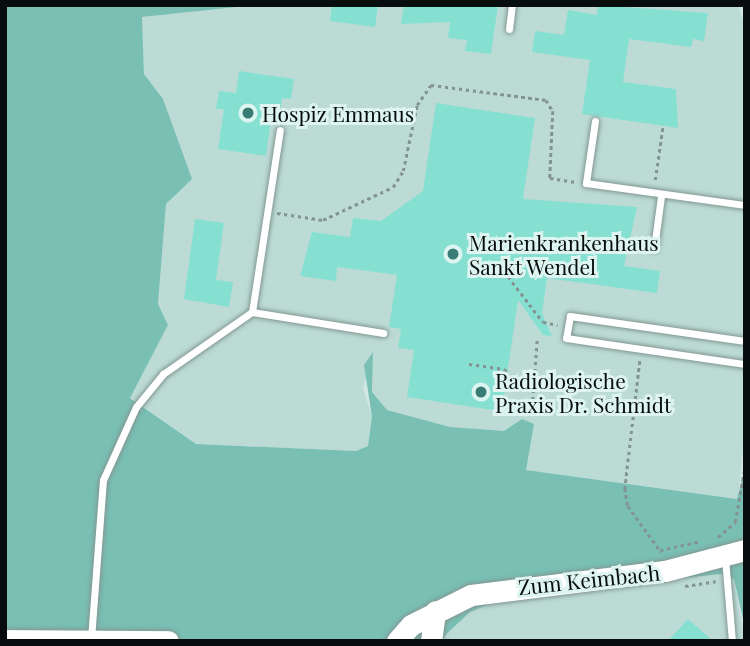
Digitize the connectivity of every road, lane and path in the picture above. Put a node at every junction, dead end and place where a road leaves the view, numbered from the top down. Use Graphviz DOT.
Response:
graph roads {
  1 [pos="512,5"];
  2 [pos="509,29"];
  3 [pos="595,121"];
  4 [pos="663,125"];
  5 [pos="280,130"];
  6 [pos="586,183"];
  7 [pos="657,195"];
  8 [pos="745,205"];
  9 [pos="268,212"];
  10 [pos="654,248"];
  11 [pos="252,312"];
  12 [pos="383,333"];
  13 [pos="537,339"];
  14 [pos="745,341"];
  15 [pos="642,349"];
  16 [pos="469,364"];
  17 [pos="745,364"];
  18 [pos="533,390"];
  19 [pos="532,407"];
  20 [pos="745,466"];
  21 [pos="735,554"];
  22 [pos="663,561"];
  23 [pos="729,596"];
  24 [pos="435,611"];
  25 [pos="429,638"];
  26 [pos="91,639"];
  27 [pos="5,640"];
  28 [pos="168,641"];
  29 [pos="397,641"];
  30 [pos="732,641"];
  1 -- 2 [label="lane"];
  3 -- 6 [label="lane"];
  4 -- 7 [label="path"];
  5 -- 9 [label="lane"];
  6 -- 7 [label="lane"];
  6 -- 9 [label="path"];
  7 -- 8 [label="lane"];
  7 -- 10 [label="lane"];
  9 -- 11 [label="lane"];
  11 -- 12 [label="lane"];
  11 -- 26 [label="lane"];
  13 -- 18 [label="path"];
  14 -- 15 [label="lane"];
  15 -- 17 [label="lane"];
  15 -- 22 [label="path"];
  16 -- 18 [label="path"];
  18 -- 19 [label="path"];
  20 -- 22 [label="path"];
  21 -- 22 [label="street, Zum Keimbach"];
  21 -- 23 [label="lane"];
  22 -- 23 [label="path"];
  22 -- 24 [label="street, Zum Keimbach"];
  23 -- 30 [label="lane"];
  24 -- 25 [label="street"];
  24 -- 29 [label="street, Zum Keimbach"];
  26 -- 27 [label="street"];
  26 -- 28 [label="street"];
}
